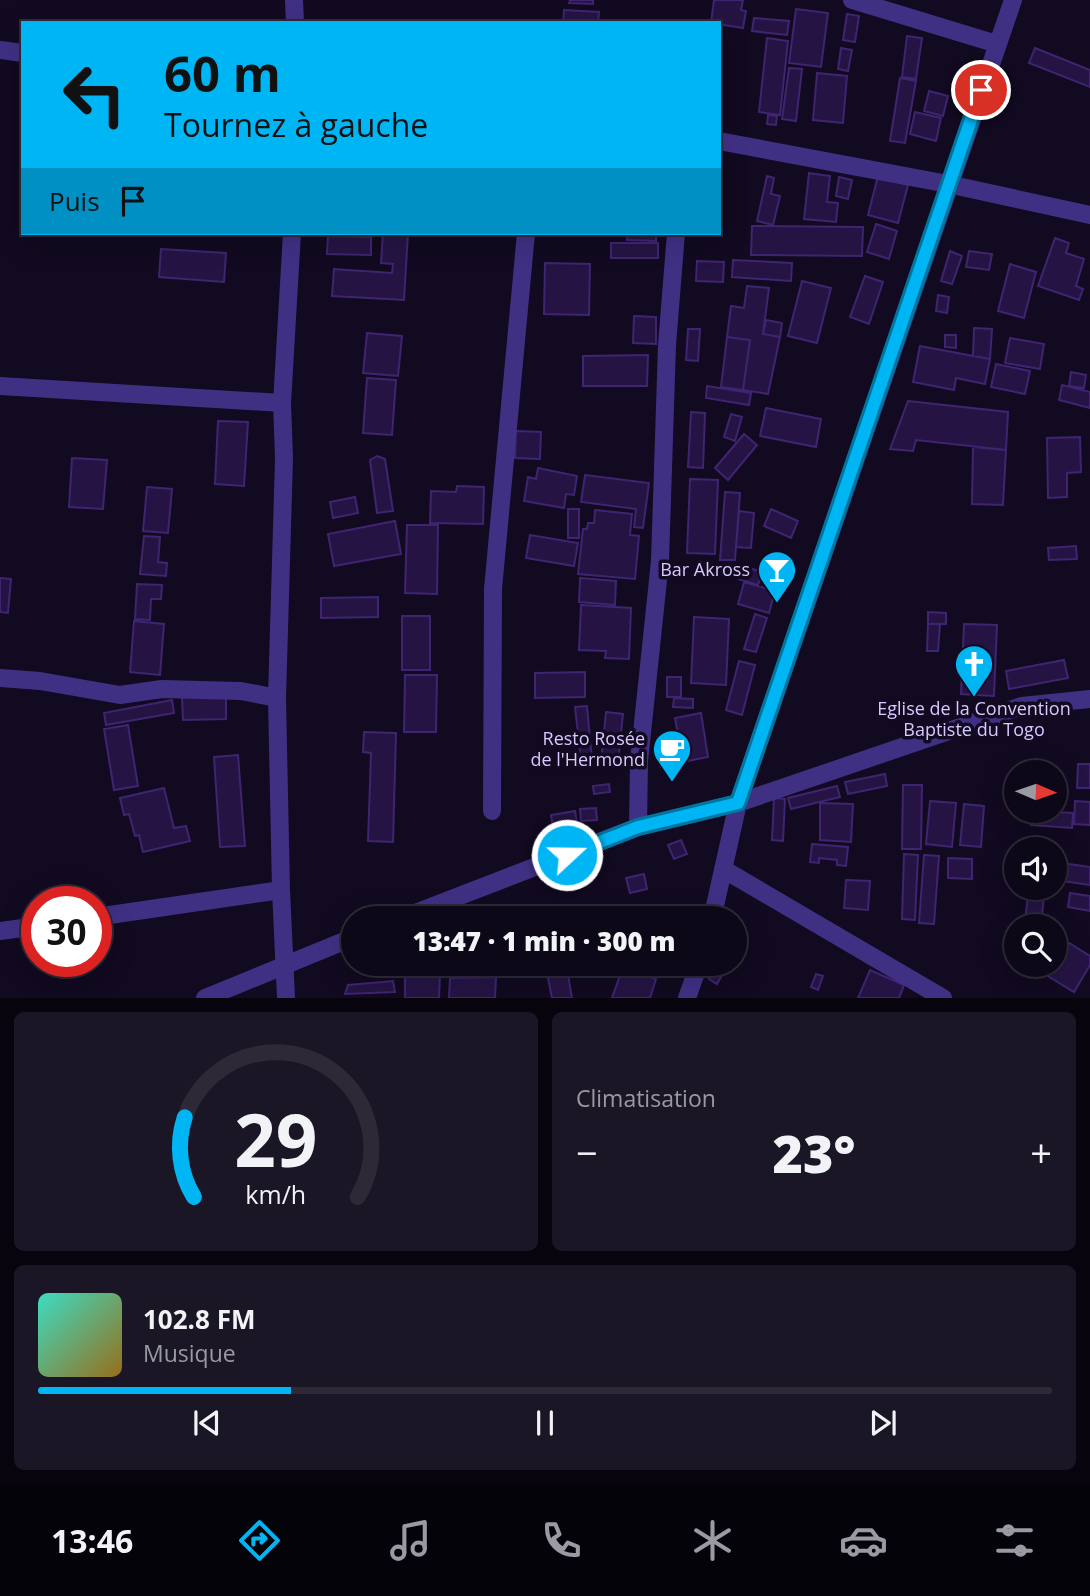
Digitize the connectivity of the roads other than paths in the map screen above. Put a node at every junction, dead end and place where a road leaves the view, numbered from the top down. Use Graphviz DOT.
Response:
graph roads {
  1 [pos="294,0"];
  2 [pos="852,0"];
  3 [pos="1013,0"];
  4 [pos="295,21"];
  5 [pos="997,44"];
  6 [pos="0,50"];
  7 [pos="21,53"];
  8 [pos="721,142"];
  9 [pos="948,184"];
  10 [pos="1090,215"];
  11 [pos="292,235"];
  12 [pos="526,235"];
  13 [pos="676,235"];
  14 [pos="0,386"];
  15 [pos="282,403"];
  16 [pos="0,678"];
  17 [pos="277,698"];
  18 [pos="1090,698"];
  19 [pos="738,803"];
  20 [pos="492,811"];
  21 [pos="638,827"];
  22 [pos="723,869"];
  23 [pos="281,890"];
  24 [pos="434,906"];
  25 [pos="715,906"];
  26 [pos="112,915"];
  27 [pos="21,928"];
  28 [pos="0,931"];
  29 [pos="341,942"];
  30 [pos="285,963"];
  31 [pos="695,976"];
  32 [pos="205,998"];
  33 [pos="286,998"];
  34 [pos="687,998"];
  35 [pos="943,998"];
  1 -- 4 [label="street"];
  2 -- 5 [label="street"];
  3 -- 5 [label="street"];
  5 -- 9 [label="street"];
  6 -- 7 [label="street"];
  8 -- 9 [label="street"];
  9 -- 10 [label="street"];
  9 -- 19 [label="street"];
  11 -- 15 [label="street"];
  12 -- 20 [label="street"];
  13 -- 21 [label="street"];
  14 -- 15 [label="street"];
  15 -- 17 [label="street"];
  16 -- 17 [label="street"];
  17 -- 23 [label="street"];
  18 -- 19 [label="street"];
  19 -- 21 [label="street"];
  19 -- 22 [label="street"];
  21 -- 24 [label="street"];
  22 -- 25 [label="street"];
  22 -- 35 [label="street"];
  23 -- 26 [label="street"];
  23 -- 30 [label="street"];
  27 -- 28 [label="street"];
  29 -- 30 [label="street"];
  30 -- 32 [label="street"];
  30 -- 33 [label="street"];
  31 -- 34 [label="street"];
}
